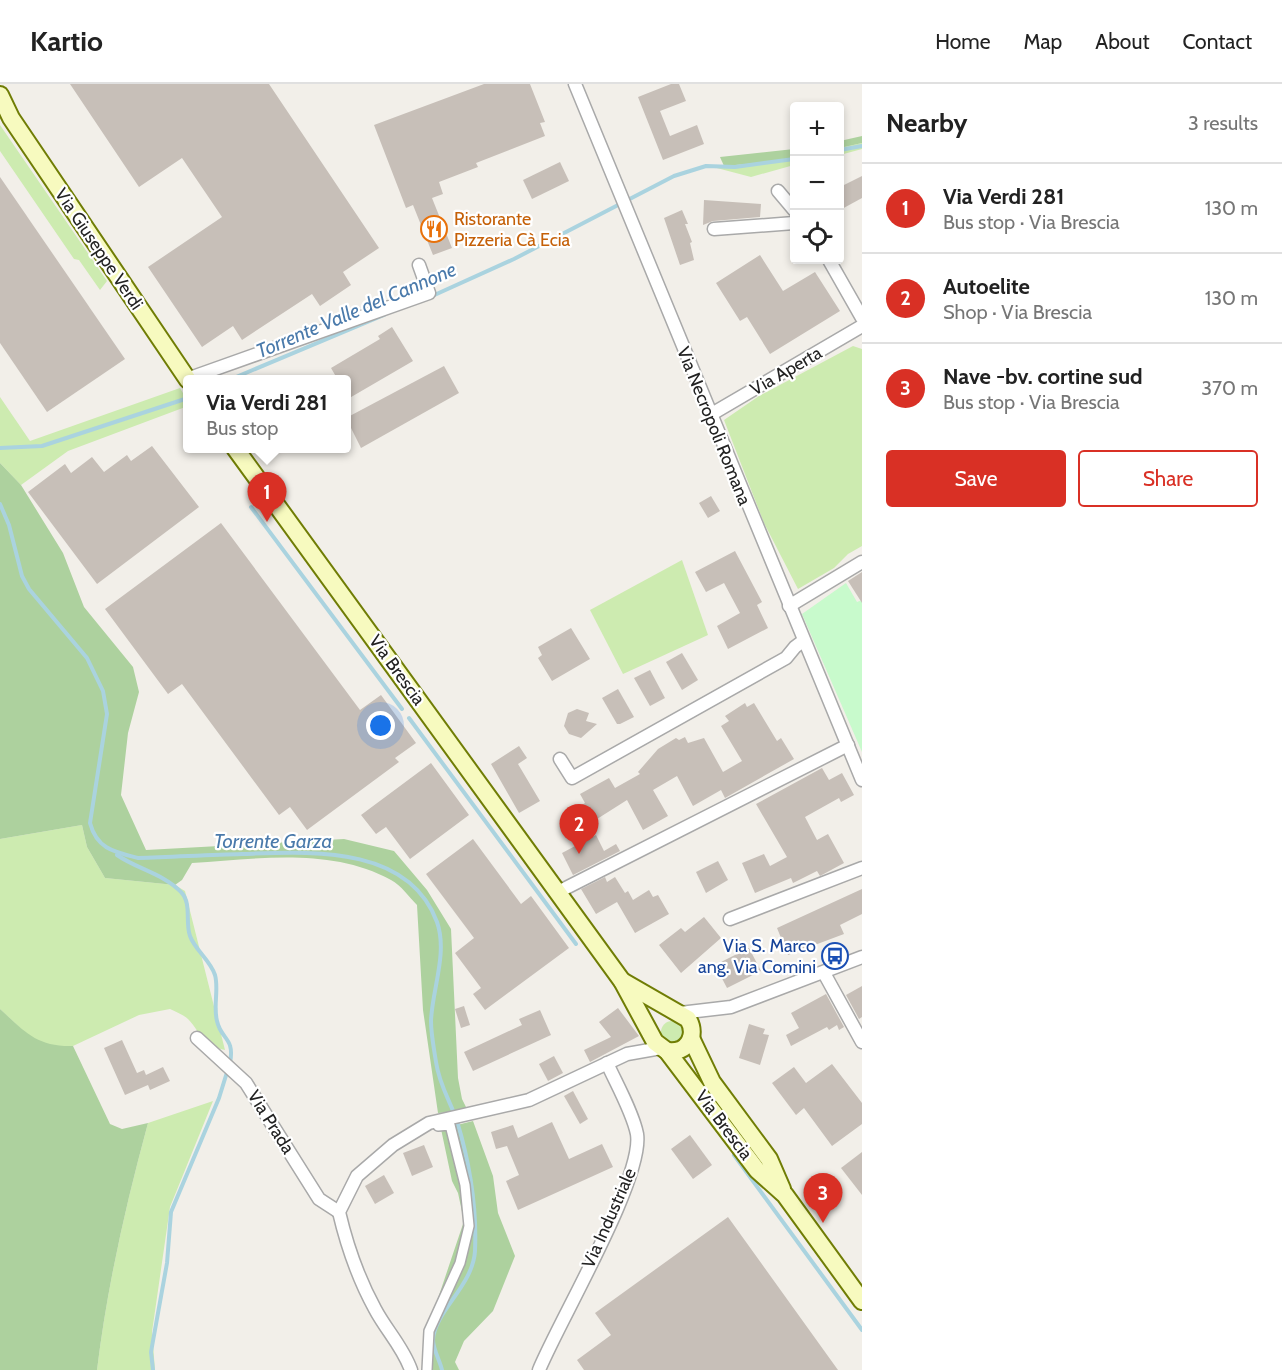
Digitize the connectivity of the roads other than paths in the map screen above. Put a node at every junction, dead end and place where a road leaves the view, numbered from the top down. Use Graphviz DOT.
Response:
graph roads {
  1 [pos="575,84"];
  2 [pos="0,94"];
  3 [pos="5,113"];
  4 [pos="778,191"];
  5 [pos="790,204"];
  6 [pos="790,223"];
  7 [pos="714,229"];
  8 [pos="830,264"];
  9 [pos="419,265"];
  10 [pos="862,318"];
  11 [pos="862,326"];
  12 [pos="184,375"];
  13 [pos="201,375"];
  14 [pos="710,415"];
  15 [pos="239,453"];
  16 [pos="862,562"];
  17 [pos="789,606"];
  18 [pos="803,641"];
  19 [pos="810,657"];
  20 [pos="786,658"];
  21 [pos="848,745"];
  22 [pos="560,759"];
  23 [pos="862,780"];
  24 [pos="862,868"];
  25 [pos="558,892"];
  26 [pos="730,919"];
  27 [pos="862,957"];
  28 [pos="824,973"];
  29 [pos="622,981"];
  30 [pos="705,1011"];
  31 [pos="677,1012"];
  32 [pos="692,1036"];
  33 [pos="197,1038"];
  34 [pos="658,1042"];
  35 [pos="862,1042"];
  36 [pos="607,1063"];
  37 [pos="435,1120"];
  38 [pos="785,1195"];
  39 [pos="339,1212"];
  40 [pos="862,1301"];
  41 [pos="411,1370"];
  42 [pos="427,1370"];
  43 [pos="539,1370"];
  1 -- 14 [label="street, Via Necropoli Romana"];
  2 -- 3 [label="main road, Via Giuseppe Verdi"];
  3 -- 12 [label="main road, Via Giuseppe Verdi"];
  4 -- 5 [label="street"];
  6 -- 7 [label="street"];
  8 -- 10 [label="street"];
  9 -- 13 [label="street, Via Giuseppe Verdi"];
  11 -- 14 [label="street, Via Aperta"];
  14 -- 17 [label="street, Via Necropoli Romana"];
  15 -- 25 [label="main road, Via Brescia"];
  16 -- 17 [label="street"];
  17 -- 18 [label="street, Via Necropoli Romana"];
  18 -- 19 [label="street, Via Necropoli Romana"];
  18 -- 20 [label="street"];
  19 -- 20 [label="street"];
  19 -- 21 [label="street, Via Necropoli Romana"];
  20 -- 22 [label="street"];
  21 -- 23 [label="street, Via Necropoli Romana"];
  21 -- 25 [label="street"];
  24 -- 26 [label="street"];
  25 -- 29 [label="main road, Via Brescia"];
  27 -- 28 [label="street"];
  28 -- 30 [label="street"];
  28 -- 35 [label="street"];
  29 -- 31 [label="main road, Via Brescia"];
  29 -- 34 [label="main road, Via Brescia"];
  30 -- 31 [label="street"];
  30 -- 32 [label="street"];
  31 -- 32 [label="main road, Via Brescia"];
  31 -- 34 [label="main road"];
  32 -- 34 [label="main road"];
  32 -- 38 [label="main road, Via Brescia"];
  33 -- 39 [label="street, Via Prada"];
  34 -- 36 [label="street"];
  34 -- 38 [label="main road, Via Brescia"];
  36 -- 37 [label="street"];
  36 -- 43 [label="street, Via Industriale"];
  37 -- 39 [label="street"];
  37 -- 42 [label="street"];
  38 -- 40 [label="main road, Via Brescia"];
  39 -- 41 [label="street"];
}
